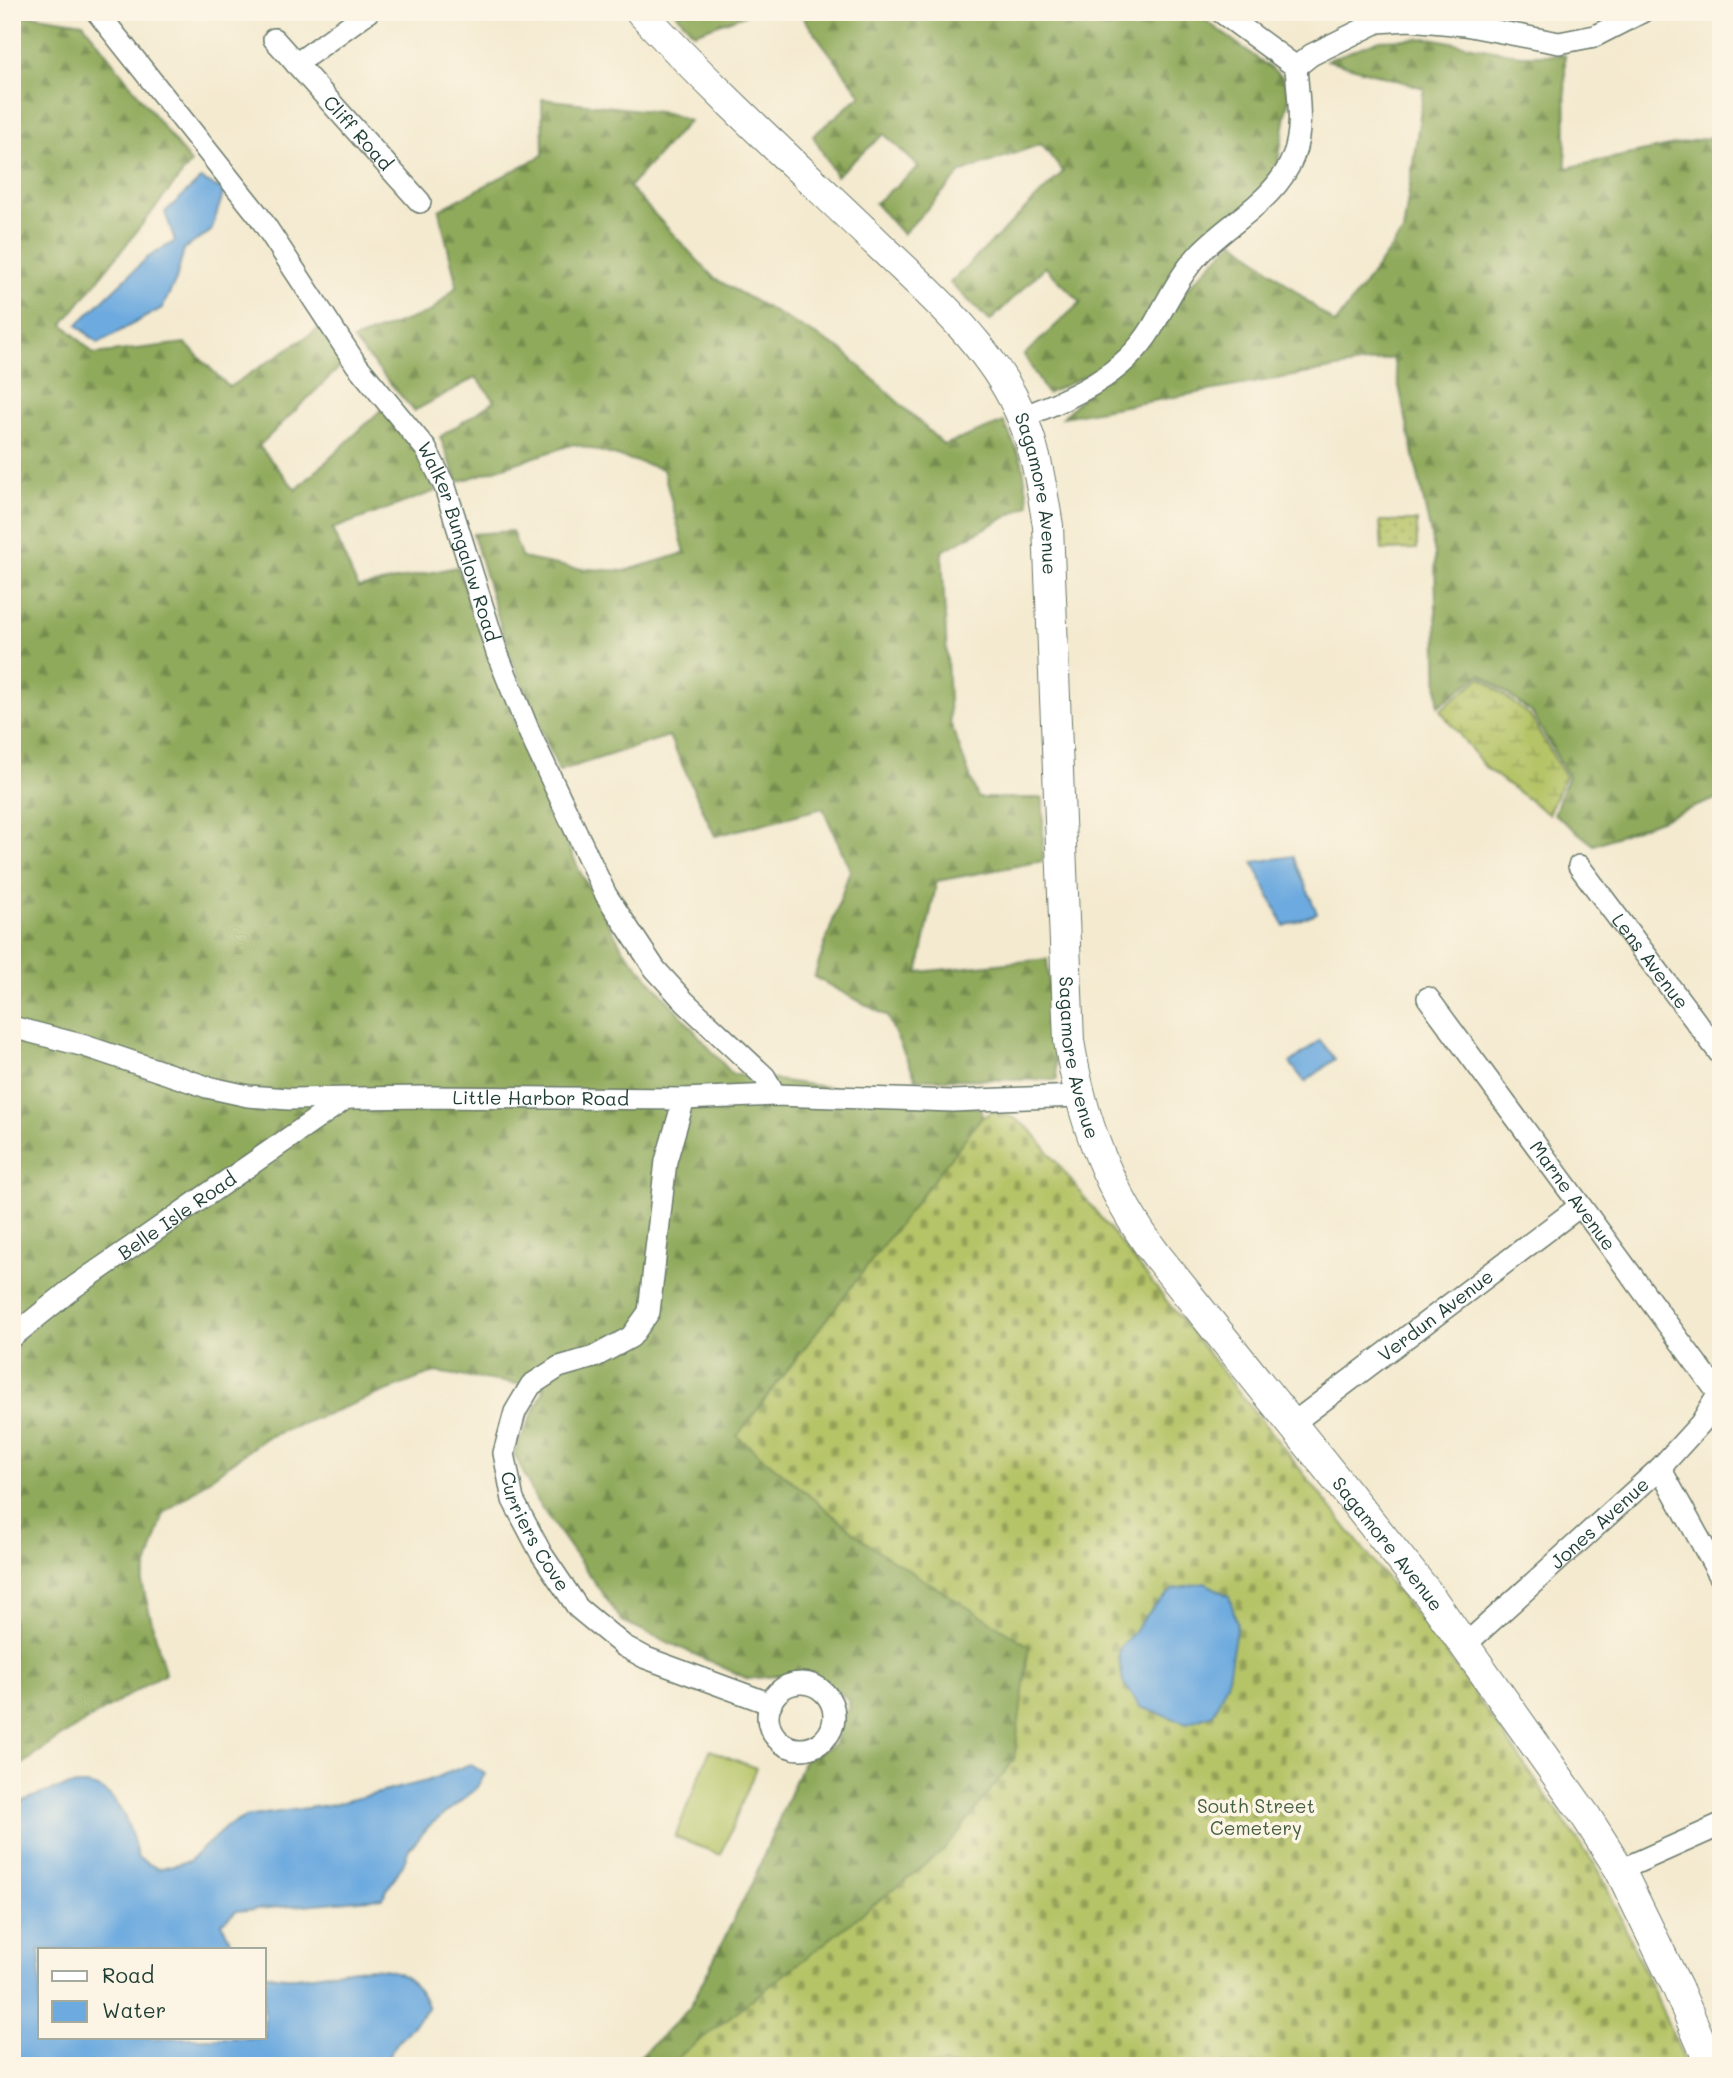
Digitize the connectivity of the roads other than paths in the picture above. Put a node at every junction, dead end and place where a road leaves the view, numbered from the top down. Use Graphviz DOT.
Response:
graph roads {
  1 [pos="97,12"];
  2 [pos="368,12"];
  3 [pos="641,12"];
  4 [pos="1221,12"];
  5 [pos="1642,12"];
  6 [pos="274,39"];
  7 [pos="296,64"];
  8 [pos="1296,67"];
  9 [pos="420,202"];
  10 [pos="1022,417"];
  11 [pos="1579,866"];
  12 [pos="1428,998"];
  13 [pos="12,1027"];
  14 [pos="1721,1055"];
  15 [pos="775,1095"];
  16 [pos="1078,1096"];
  17 [pos="345,1099"];
  18 [pos="684,1099"];
  19 [pos="1580,1206"];
  20 [pos="12,1337"];
  21 [pos="1720,1392"];
  22 [pos="1292,1424"];
  23 [pos="1660,1468"];
  24 [pos="1721,1578"];
  25 [pos="1466,1644"];
  26 [pos="771,1704"];
  27 [pos="1721,1825"];
  28 [pos="1620,1870"];
  29 [pos="1712,2066"];
  1 -- 15 [label="street, Walker Bungalow Road"];
  2 -- 7 [label="street"];
  3 -- 10 [label="main road, Sagamore Avenue"];
  4 -- 8 [label="street"];
  5 -- 8 [label="street"];
  6 -- 7 [label="street, Cliff Road"];
  7 -- 9 [label="street, Cliff Road"];
  8 -- 10 [label="street"];
  10 -- 16 [label="main road, Sagamore Avenue"];
  11 -- 14 [label="street, Lens Avenue"];
  12 -- 19 [label="street, Marne Avenue"];
  13 -- 17 [label="street, Little Harbor Road"];
  15 -- 16 [label="street, Little Harbor Road"];
  15 -- 18 [label="street, Little Harbor Road"];
  16 -- 22 [label="main road, Sagamore Avenue"];
  17 -- 18 [label="street, Little Harbor Road"];
  17 -- 20 [label="street, Belle Isle Road"];
  18 -- 26 [label="street, Curriers Cove"];
  19 -- 21 [label="street, Marne Avenue"];
  19 -- 22 [label="street, Verdun Avenue"];
  21 -- 23 [label="street, Jones Avenue"];
  22 -- 25 [label="main road, Sagamore Avenue"];
  23 -- 24 [label="street"];
  23 -- 25 [label="street, Jones Avenue"];
  25 -- 28 [label="main road, Sagamore Avenue"];
  27 -- 28 [label="street"];
  28 -- 29 [label="main road, Sagamore Avenue"];
}
